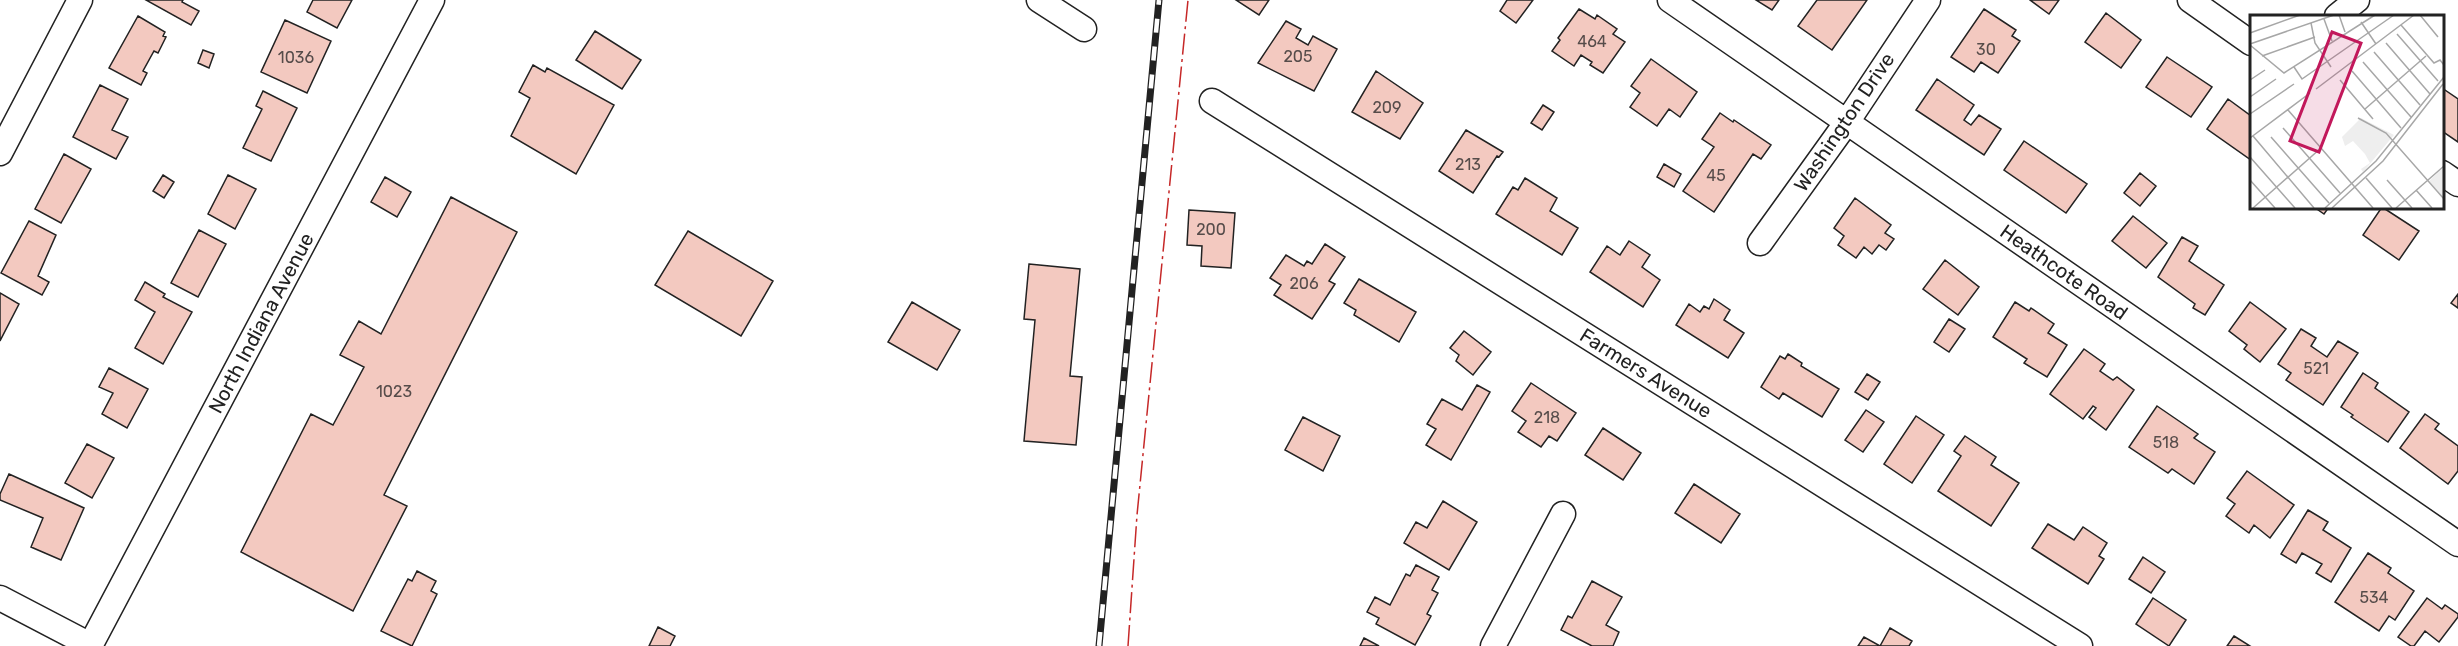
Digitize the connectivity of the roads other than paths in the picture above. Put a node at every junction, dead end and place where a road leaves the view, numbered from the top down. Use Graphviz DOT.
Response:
graph roads {
  1 [pos="80,0"];
  2 [pos="432,0"];
  3 [pos="1039,0"];
  4 [pos="1670,0"];
  5 [pos="1928,0"];
  6 [pos="2190,0"];
  7 [pos="2357,0"];
  8 [pos="2338,15"];
  9 [pos="1084,29"];
  10 [pos="2250,43"];
  11 [pos="1212,100"];
  12 [pos="1847,122"];
  13 [pos="0,153"];
  14 [pos="2443,174"];
  15 [pos="2458,184"];
  16 [pos="1760,243"];
  17 [pos="1563,514"];
  18 [pos="2458,543"];
  19 [pos="0,598"];
  20 [pos="90,646"];
  21 [pos="1494,646"];
  22 [pos="2080,646"];
  1 -- 13 [label="street"];
  2 -- 20 [label="street, North Indiana Avenue"];
  3 -- 9 [label="street"];
  4 -- 12 [label="street, Heathcote Road"];
  5 -- 12 [label="street, Washington Drive"];
  6 -- 10 [label="street"];
  7 -- 8 [label="street"];
  11 -- 22 [label="street, Farmers Avenue"];
  12 -- 16 [label="street, Washington Drive"];
  12 -- 18 [label="street, Heathcote Road"];
  14 -- 15 [label="street"];
  17 -- 21 [label="street"];
  19 -- 20 [label="street"];
}
